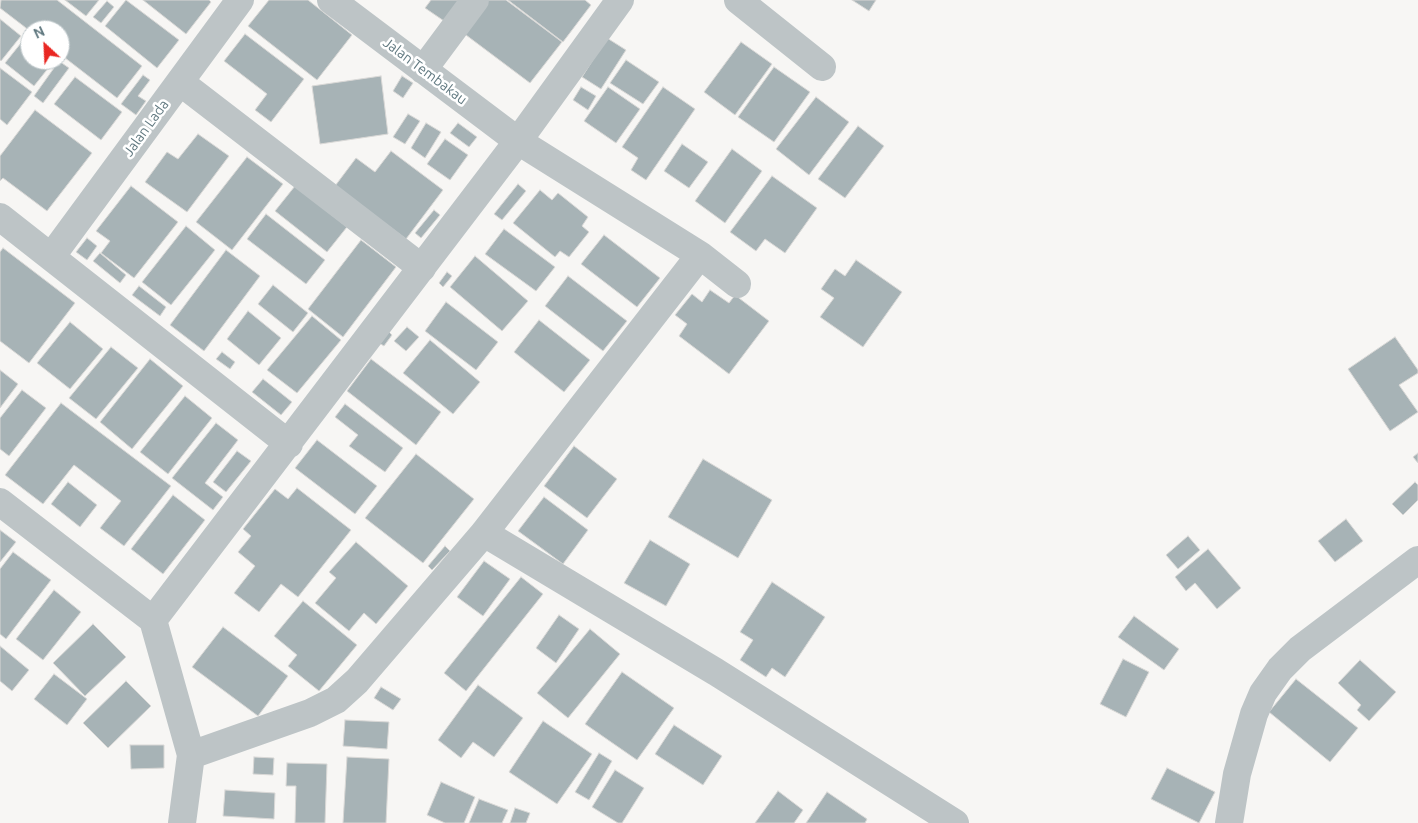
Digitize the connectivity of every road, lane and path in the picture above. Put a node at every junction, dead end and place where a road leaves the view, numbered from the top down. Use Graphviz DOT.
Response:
graph roads {
  1 [pos="240,0"];
  2 [pos="331,0"];
  3 [pos="474,0"];
  4 [pos="620,0"];
  5 [pos="738,0"];
  6 [pos="822,67"];
  7 [pos="423,70"];
  8 [pos="180,82"];
  9 [pos="518,141"];
  10 [pos="0,217"];
  11 [pos="700,255"];
  12 [pos="52,257"];
  13 [pos="422,268"];
  14 [pos="737,284"];
  15 [pos="289,444"];
  16 [pos="0,502"];
  17 [pos="484,533"];
  18 [pos="1418,560"];
  19 [pos="153,620"];
  20 [pos="191,755"];
  21 [pos="182,823"];
  22 [pos="955,823"];
  23 [pos="1229,823"];
  1 -- 8 [label="street, Jalan Lada"];
  2 -- 7 [label="street, Jalan Tembakau"];
  3 -- 7 [label="street"];
  4 -- 9 [label="street"];
  5 -- 6 [label="street"];
  7 -- 9 [label="street, Jalan Tembakau"];
  8 -- 12 [label="street, Jalan Lada"];
  8 -- 13 [label="street"];
  9 -- 11 [label="street, Jalan Tembakau"];
  9 -- 13 [label="street"];
  10 -- 12 [label="street"];
  11 -- 14 [label="street, Jalan Tembakau"];
  11 -- 17 [label="street"];
  12 -- 15 [label="street"];
  13 -- 15 [label="street"];
  15 -- 19 [label="street"];
  16 -- 19 [label="street"];
  17 -- 20 [label="street"];
  17 -- 22 [label="street"];
  18 -- 23 [label="street"];
  19 -- 20 [label="street"];
  20 -- 21 [label="street"];
}
